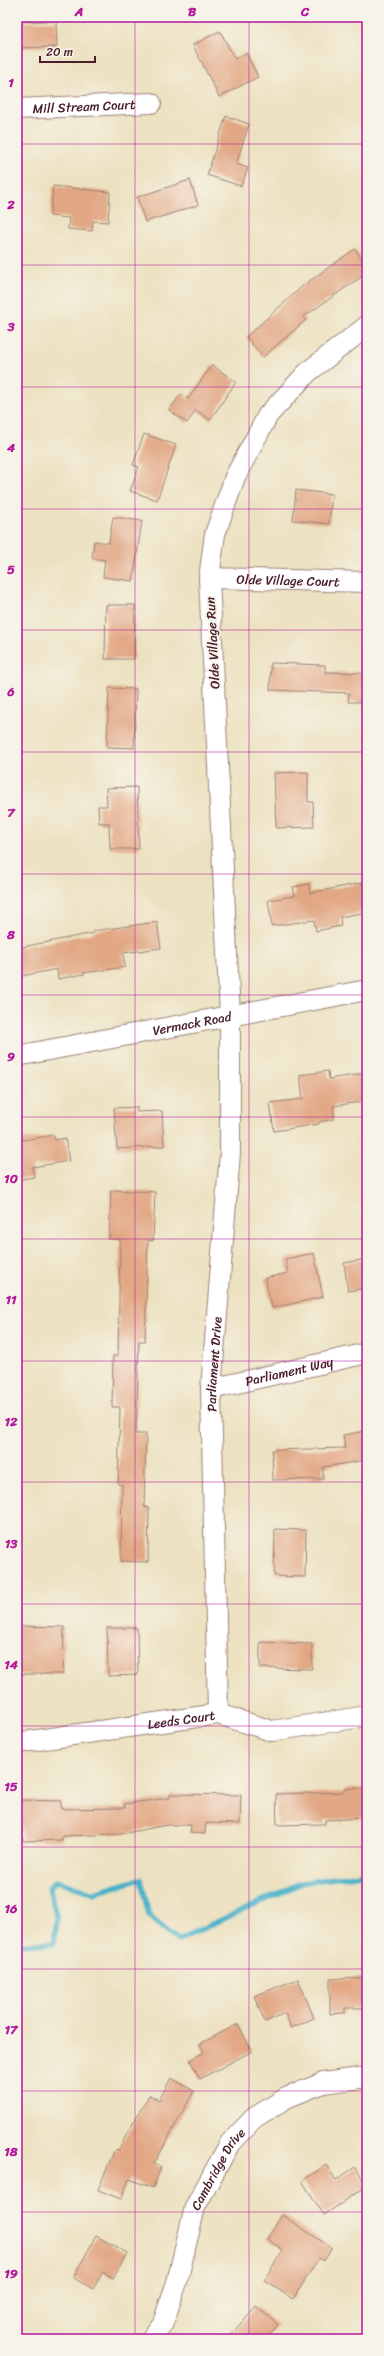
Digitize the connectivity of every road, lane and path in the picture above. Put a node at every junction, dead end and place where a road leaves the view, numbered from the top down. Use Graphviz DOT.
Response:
graph roads {
  1 [pos="151,103"];
  2 [pos="17,109"];
  3 [pos="367,326"];
  4 [pos="208,578"];
  5 [pos="367,582"];
  6 [pos="367,990"];
  7 [pos="230,1016"];
  8 [pos="17,1056"];
  9 [pos="367,1353"];
  10 [pos="211,1389"];
  11 [pos="218,1714"];
  12 [pos="367,1716"];
  13 [pos="17,1744"];
  14 [pos="367,2077"];
  15 [pos="151,2339"];
  1 -- 2 [label="street, Mill Stream Court"];
  3 -- 4 [label="street, Olde Village Run"];
  4 -- 5 [label="street, Olde Village Court"];
  4 -- 7 [label="street, Olde Village Run"];
  6 -- 7 [label="street, Vermack Road"];
  7 -- 8 [label="street, Vermack Road"];
  7 -- 10 [label="street, Parliament Drive"];
  9 -- 10 [label="street, Parliament Way"];
  10 -- 11 [label="street, Parliament Drive"];
  11 -- 12 [label="street, Leeds Court"];
  11 -- 13 [label="street, Leeds Court"];
  14 -- 15 [label="street, Cambridge Drive"];
}
